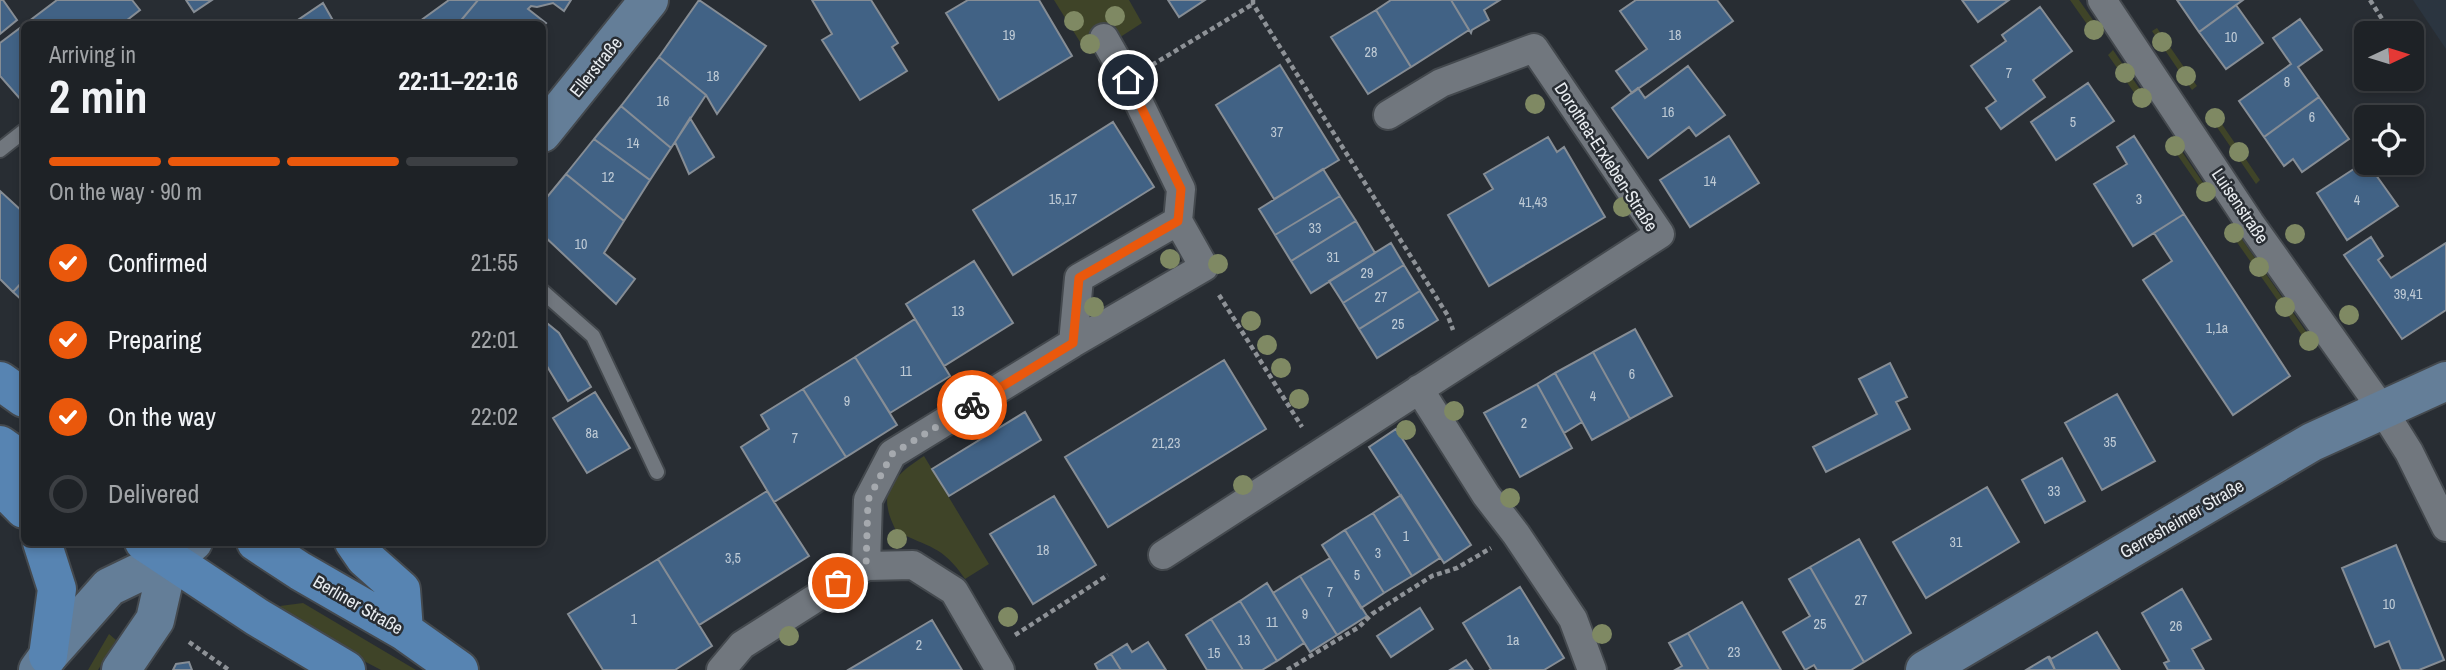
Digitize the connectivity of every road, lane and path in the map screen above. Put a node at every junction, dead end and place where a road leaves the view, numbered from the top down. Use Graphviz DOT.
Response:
graph roads {
  1 [pos="2102,0"];
  2 [pos="2370,0"];
  3 [pos="643,2"];
  4 [pos="1253,2"];
  5 [pos="2383,21"];
  6 [pos="1104,38"];
  7 [pos="1128,80"];
  8 [pos="1388,115"];
  9 [pos="546,128"];
  10 [pos="21,133"];
  11 [pos="0,150"];
  12 [pos="1178,221"];
  13 [pos="1204,267"];
  14 [pos="546,295"];
  15 [pos="1073,343"];
  16 [pos="1470,358"];
  17 [pos="0,381"];
  18 [pos="2446,381"];
  19 [pos="1419,389"];
  20 [pos="21,396"];
  21 [pos="2382,409"];
  22 [pos="0,445"];
  23 [pos="1318,456"];
  24 [pos="21,460"];
  25 [pos="657,472"];
  26 [pos="0,485"];
  27 [pos="21,506"];
  28 [pos="2446,527"];
  29 [pos="1516,534"];
  30 [pos="43,546"];
  31 [pos="262,546"];
  32 [pos="357,546"];
  33 [pos="169,548"];
  34 [pos="1163,555"];
  35 [pos="866,566"];
  36 [pos="1108,575"];
  37 [pos="404,631"];
  38 [pos="189,642"];
  39 [pos="995,660"];
  40 [pos="43,663"];
  41 [pos="121,670"];
  42 [pos="229,670"];
  43 [pos="346,670"];
  44 [pos="458,670"];
  45 [pos="721,670"];
  46 [pos="1287,670"];
  47 [pos="1592,670"];
  48 [pos="1924,670"];
  1 -- 21 [label="street, Luisenstraße"];
  2 -- 5 [label="path"];
  3 -- 9 [label="street, Ellerstraße"];
  4 -- 7 [label="path"];
  4 -- 16 [label="path"];
  6 -- 7 [label="street"];
  7 -- 12 [label="street"];
  8 -- 16 [label="street, Dorothea-Erxleben-Straße"];
  10 -- 11 [label="lane"];
  12 -- 13 [label="street"];
  12 -- 15 [label="street"];
  13 -- 15 [label="street"];
  13 -- 23 [label="path"];
  14 -- 25 [label="lane"];
  15 -- 35 [label="street"];
  16 -- 19 [label="street, Dorothea-Erxleben-Straße"];
  17 -- 20 [label="main road"];
  18 -- 21 [label="street, Gerresheimer Straße"];
  19 -- 23 [label="street, Dorothea-Erxleben-Straße"];
  19 -- 29 [label="street"];
  21 -- 28 [label="street, Luisenstraße"];
  21 -- 48 [label="street, Gerresheimer Straße"];
  22 -- 24 [label="main road"];
  23 -- 34 [label="street, Dorothea-Erxleben-Straße"];
  26 -- 27 [label="main road"];
  29 -- 46 [label="path"];
  29 -- 47 [label="street"];
  30 -- 40 [label="main road"];
  31 -- 37 [label="main road, Berliner Straße"];
  32 -- 37 [label="main road"];
  33 -- 40 [label="street"];
  33 -- 41 [label="street"];
  33 -- 43 [label="main road"];
  35 -- 39 [label="street"];
  35 -- 45 [label="street"];
  36 -- 39 [label="path"];
  37 -- 44 [label="main road, Berliner Straße"];
  38 -- 42 [label="path"];
}
